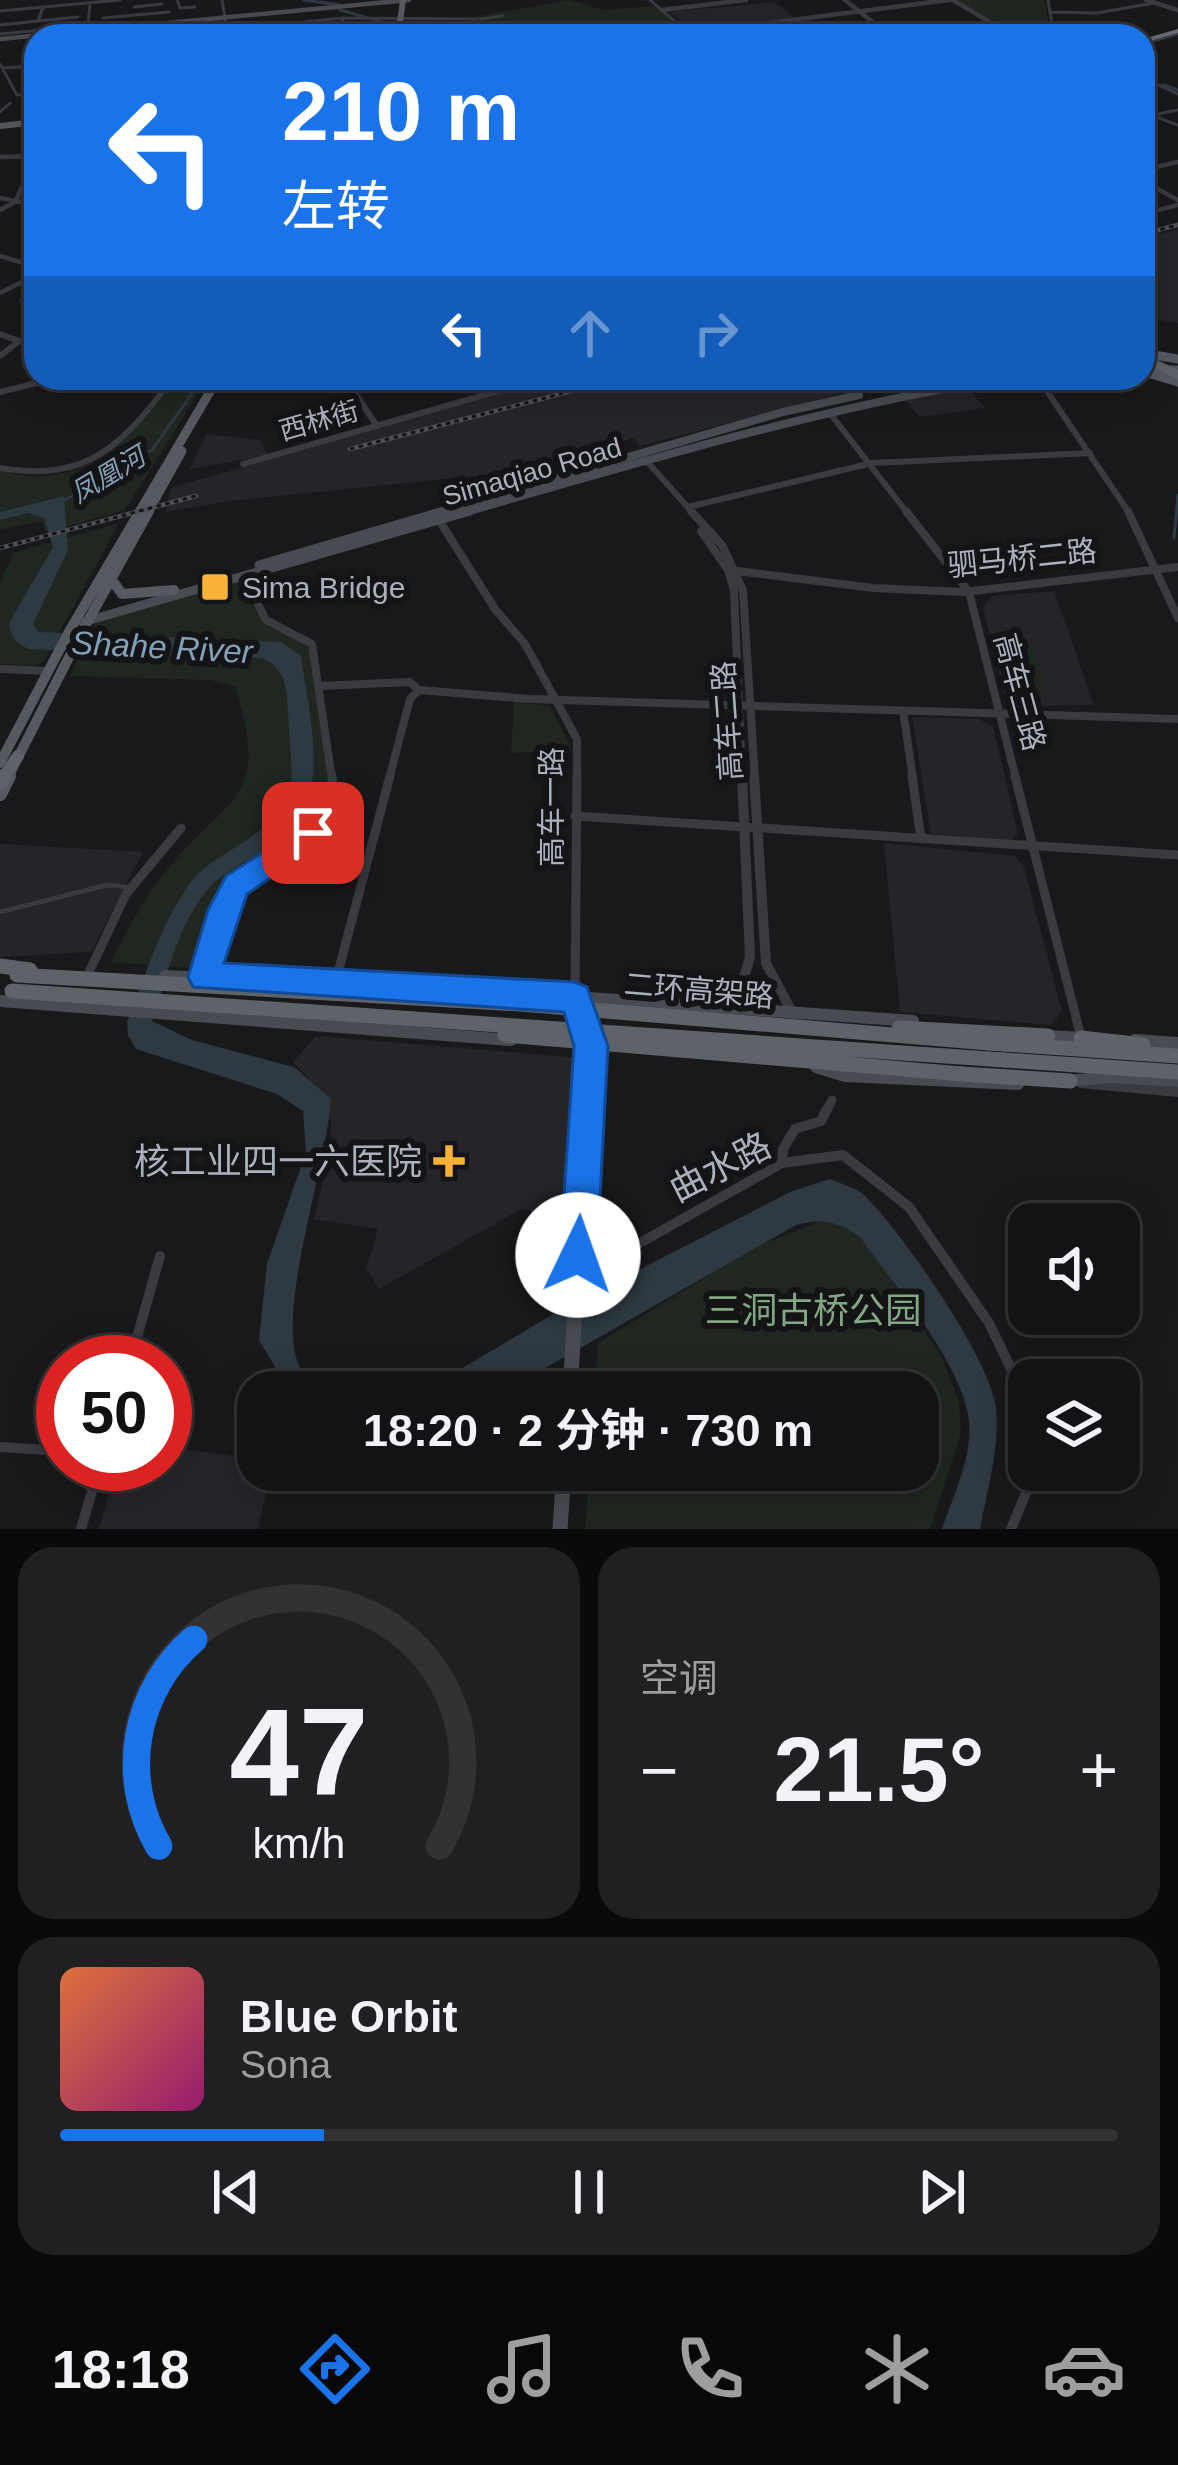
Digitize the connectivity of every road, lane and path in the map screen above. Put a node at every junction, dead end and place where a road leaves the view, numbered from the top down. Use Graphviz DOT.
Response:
graph roads {
  1 [pos="120,0"];
  2 [pos="177,0"];
  3 [pos="222,0"];
  4 [pos="425,0"];
  5 [pos="650,0"];
  6 [pos="746,0"];
  7 [pos="842,0"];
  8 [pos="951,0"];
  9 [pos="1048,0"];
  10 [pos="1146,0"];
  11 [pos="401,1"];
  12 [pos="90,3"];
  13 [pos="1154,3"];
  14 [pos="162,4"];
  15 [pos="44,7"];
  16 [pos="195,7"];
  17 [pos="136,9"];
  18 [pos="662,10"];
  19 [pos="1178,10"];
  20 [pos="0,11"];
  21 [pos="169,12"];
  22 [pos="1050,12"];
  23 [pos="862,13"];
  24 [pos="105,16"];
  25 [pos="503,16"];
  26 [pos="228,18"];
  27 [pos="344,18"];
  28 [pos="478,19"];
  29 [pos="38,21"];
  30 [pos="399,21"];
  31 [pos="788,21"];
  32 [pos="33,24"];
  33 [pos="59,24"];
  34 [pos="164,24"];
  35 [pos="172,24"];
  36 [pos="228,24"];
  37 [pos="298,24"];
  38 [pos="340,24"];
  39 [pos="398,24"];
  40 [pos="678,24"];
  41 [pos="765,24"];
  42 [pos="792,24"];
  43 [pos="874,24"];
  44 [pos="992,24"];
  45 [pos="1052,24"];
  46 [pos="1,67"];
  47 [pos="24,94"];
  48 [pos="10,103"];
  49 [pos="1178,110"];
  50 [pos="0,112"];
  51 [pos="1157,115"];
  52 [pos="1178,124"];
  53 [pos="24,183"];
  54 [pos="0,198"];
  55 [pos="15,202"];
  56 [pos="24,203"];
  57 [pos="0,210"];
  58 [pos="0,334"];
  59 [pos="21,340"];
  60 [pos="24,341"];
  61 [pos="0,356"];
  62 [pos="164,390"];
  63 [pos="215,390"];
  64 [pos="215,390"];
  65 [pos="353,390"];
  66 [pos="502,390"];
  67 [pos="896,390"];
  68 [pos="928,390"];
  69 [pos="1046,390"];
  70 [pos="824,406"];
  71 [pos="377,426"];
  72 [pos="1090,452"];
  73 [pos="640,458"];
  74 [pos="872,463"];
  75 [pos="243,464"];
  76 [pos="0,468"];
  77 [pos="688,507"];
  78 [pos="437,517"];
  79 [pos="1162,566"];
  80 [pos="1178,567"];
  81 [pos="732,570"];
  82 [pos="244,577"];
  83 [pos="112,580"];
  84 [pos="174,590"];
  85 [pos="969,592"];
  86 [pos="1178,618"];
  87 [pos="82,622"];
  88 [pos="55,668"];
  89 [pos="0,669"];
  90 [pos="320,686"];
  91 [pos="419,690"];
  92 [pos="557,699"];
  93 [pos="744,705"];
  94 [pos="903,710"];
  95 [pos="1001,713"];
  96 [pos="1178,718"];
  97 [pos="18,756"];
  98 [pos="0,763"];
  99 [pos="0,782"];
  100 [pos="0,794"];
  101 [pos="575,816"];
  102 [pos="745,825"];
  103 [pos="759,825"];
  104 [pos="181,828"];
  105 [pos="921,838"];
  106 [pos="1034,848"];
  107 [pos="1178,855"];
  108 [pos="127,887"];
  109 [pos="0,912"];
  110 [pos="0,969"];
  111 [pos="88,972"];
  112 [pos="197,977"];
  113 [pos="335,984"];
  114 [pos="0,991"];
  115 [pos="575,997"];
  116 [pos="0,1001"];
  117 [pos="521,1004"];
  118 [pos="734,1010"];
  119 [pos="793,1014"];
  120 [pos="448,1022"];
  121 [pos="1048,1036"];
  122 [pos="1081,1038"];
  123 [pos="591,1046"];
  124 [pos="1178,1046"];
  125 [pos="1178,1076"];
  126 [pos="1070,1081"];
  127 [pos="1178,1093"];
  128 [pos="832,1100"];
  129 [pos="782,1163"];
  130 [pos="578,1255"];
  131 [pos="160,1256"];
  132 [pos="138,1335"];
  133 [pos="1008,1362"];
  134 [pos="571,1371"];
  135 [pos="0,1447"];
  136 [pos="36,1449"];
  137 [pos="92,1491"];
  138 [pos="563,1491"];
  139 [pos="1027,1491"];
  140 [pos="81,1529"];
  141 [pos="560,1529"];
  142 [pos="1011,1529"];
  1 -- 12 [label="street"];
  2 -- 16 [label="street"];
  3 -- 26 [label="street"];
  4 -- 11 [label="main road"];
  5 -- 18 [label="street"];
  6 -- 18 [label="street"];
  7 -- 23 [label="street"];
  8 -- 23 [label="street"];
  8 -- 44 [label="street"];
  9 -- 22 [label="street"];
  10 -- 13 [label="street"];
  11 -- 26 [label="main road"];
  11 -- 30 [label="main road"];
  12 -- 15 [label="street"];
  13 -- 19 [label="street"];
  13 -- 22 [label="street"];
  14 -- 17 [label="street"];
  15 -- 20 [label="street"];
  15 -- 29 [label="street"];
  17 -- 21 [label="street"];
  17 -- 24 [label="street"];
  18 -- 40 [label="street"];
  22 -- 45 [label="street"];
  23 -- 31 [label="street"];
  23 -- 43 [label="street"];
  25 -- 28 [label="street"];
  26 -- 34 [label="main road"];
  26 -- 35 [label="main road"];
  26 -- 36 [label="street"];
  27 -- 30 [label="street"];
  27 -- 37 [label="street"];
  27 -- 38 [label="street"];
  28 -- 30 [label="street"];
  29 -- 32 [label="street"];
  29 -- 33 [label="street"];
  30 -- 39 [label="main road"];
  31 -- 41 [label="street"];
  31 -- 42 [label="street"];
  46 -- 47 [label="street"];
  48 -- 50 [label="street"];
  49 -- 51 [label="street"];
  51 -- 52 [label="street"];
  53 -- 55 [label="street"];
  54 -- 55 [label="street"];
  55 -- 56 [label="street"];
  55 -- 57 [label="street"];
  58 -- 59 [label="street"];
  59 -- 60 [label="street"];
  59 -- 61 [label="street"];
  62 -- 76 [label="street"];
  63 -- 83 [label="main road"];
  64 -- 87 [label="main road"];
  65 -- 71 [label="street"];
  66 -- 71 [label="street, 西林街"];
  67 -- 70 [label="main road, Simaqiao Road"];
  68 -- 70 [label="main road, Simaqiao Road"];
  69 -- 72 [label="street"];
  70 -- 73 [label="main road, Simaqiao Road"];
  70 -- 74 [label="street, 高车三路"];
  71 -- 75 [label="street, 西林街"];
  72 -- 74 [label="street"];
  72 -- 79 [label="street"];
  73 -- 77 [label="street, 高车二路"];
  73 -- 78 [label="main road, Simaqiao Road"];
  73 -- 81 [label="street, 高车二路"];
  74 -- 77 [label="street"];
  74 -- 85 [label="street, 高车三路"];
  77 -- 81 [label="street, 高车二路"];
  78 -- 82 [label="main road, Simaqiao Road"];
  78 -- 84 [label="main road, Simaqiao Road"];
  78 -- 92 [label="street, 高车一路"];
  79 -- 80 [label="street, 驷马桥二路"];
  79 -- 85 [label="street, 驷马桥二路"];
  79 -- 86 [label="street"];
  81 -- 85 [label="street, 驷马桥二路"];
  81 -- 93 [label="street, 高车二路"];
  82 -- 87 [label="main road, Simaqiao Road"];
  82 -- 90 [label="street"];
  83 -- 84 [label="main road"];
  83 -- 87 [label="main road"];
  84 -- 87 [label="main road, Simaqiao Road"];
  85 -- 95 [label="street, 高车三路"];
  87 -- 88 [label="main road, bridge"];
  88 -- 89 [label="street"];
  88 -- 97 [label="main road"];
  88 -- 98 [label="main road"];
  90 -- 91 [label="street"];
  90 -- 112 [label="street"];
  91 -- 92 [label="street"];
  91 -- 113 [label="street"];
  92 -- 93 [label="street"];
  92 -- 101 [label="street, 高车一路"];
  93 -- 94 [label="street"];
  93 -- 102 [label="street, 高车二路"];
  93 -- 103 [label="street, 高车二路"];
  94 -- 95 [label="street"];
  94 -- 105 [label="street"];
  95 -- 96 [label="street"];
  95 -- 106 [label="street, 高车三路"];
  97 -- 99 [label="highway"];
  97 -- 100 [label="main road"];
  101 -- 102 [label="street"];
  101 -- 115 [label="street, 高车一路"];
  102 -- 103 [label="street"];
  102 -- 118 [label="street, 高车二路"];
  103 -- 105 [label="street"];
  103 -- 119 [label="street, 高车二路"];
  104 -- 108 [label="street"];
  105 -- 106 [label="street"];
  106 -- 107 [label="street"];
  106 -- 122 [label="street, 高车三路"];
  108 -- 109 [label="street"];
  108 -- 111 [label="street"];
  110 -- 111 [label="main road"];
  110 -- 117 [label="highway, 二环高架路, bridge"];
  111 -- 112 [label="main road, bridge"];
  112 -- 113 [label="main road"];
  113 -- 115 [label="main road"];
  114 -- 120 [label="highway, 二环高架路, bridge"];
  115 -- 118 [label="main road"];
  115 -- 123 [label="main road"];
  116 -- 123 [label="main road, bridge"];
  117 -- 121 [label="highway, bridge"];
  117 -- 124 [label="highway, 二环高架路, bridge"];
  118 -- 119 [label="main road"];
  119 -- 121 [label="main road"];
  120 -- 125 [label="highway, 二环高架路, bridge"];
  120 -- 126 [label="highway, bridge"];
  121 -- 122 [label="main road"];
  122 -- 124 [label="highway"];
  122 -- 124 [label="main road"];
  123 -- 126 [label="main road"];
  123 -- 130 [label="main road"];
  125 -- 126 [label="main road"];
  126 -- 127 [label="street"];
  128 -- 129 [label="street"];
  129 -- 130 [label="street, 曲水路"];
  129 -- 133 [label="street, 曲水路"];
  130 -- 134 [label="main road"];
  131 -- 132 [label="street"];
  135 -- 136 [label="street"];
  137 -- 140 [label="street"];
  138 -- 141 [label="main road"];
  139 -- 142 [label="street"];
}
